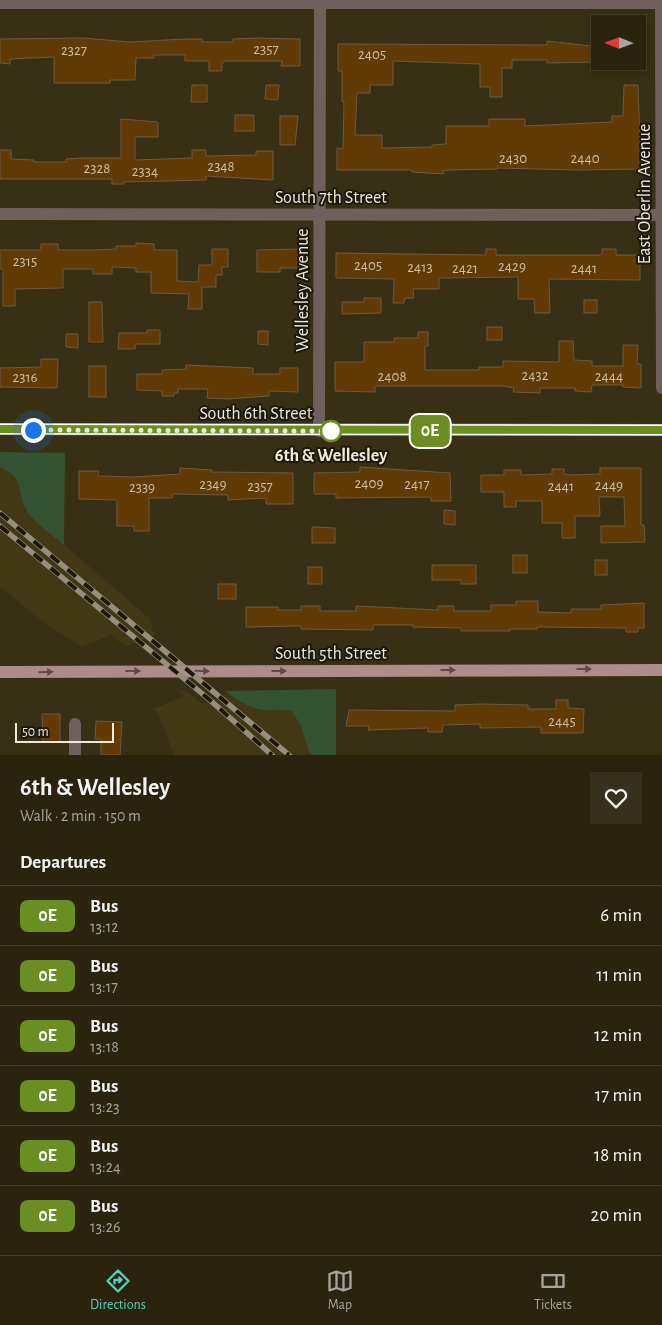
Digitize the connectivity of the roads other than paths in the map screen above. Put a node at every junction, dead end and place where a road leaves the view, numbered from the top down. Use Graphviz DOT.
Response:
graph roads {
  1 [pos="320,1"];
  2 [pos="662,2"];
  3 [pos="0,3"];
  4 [pos="0,214"];
  5 [pos="319,214"];
  6 [pos="662,215"];
  7 [pos="662,388"];
  8 [pos="0,429"];
  9 [pos="662,430"];
  10 [pos="319,431"];
  11 [pos="662,670"];
  12 [pos="0,672"];
  13 [pos="75,724"];
  14 [pos="75,755"];
  1 -- 2 [label="street"];
  1 -- 3 [label="street"];
  1 -- 5 [label="street, Wellesley Avenue"];
  2 -- 6 [label="street, East Oberlin Avenue"];
  4 -- 5 [label="street, South 7th Street"];
  5 -- 6 [label="street, South 7th Street"];
  5 -- 10 [label="street, Wellesley Avenue"];
  6 -- 7 [label="street, East Oberlin Avenue"];
  8 -- 10 [label="main road, South 6th Street"];
  9 -- 10 [label="main road, South 6th Street"];
  12 -- 11 [label="main road, South 5th Street, one-way"];
  13 -- 14 [label="street"];
}
